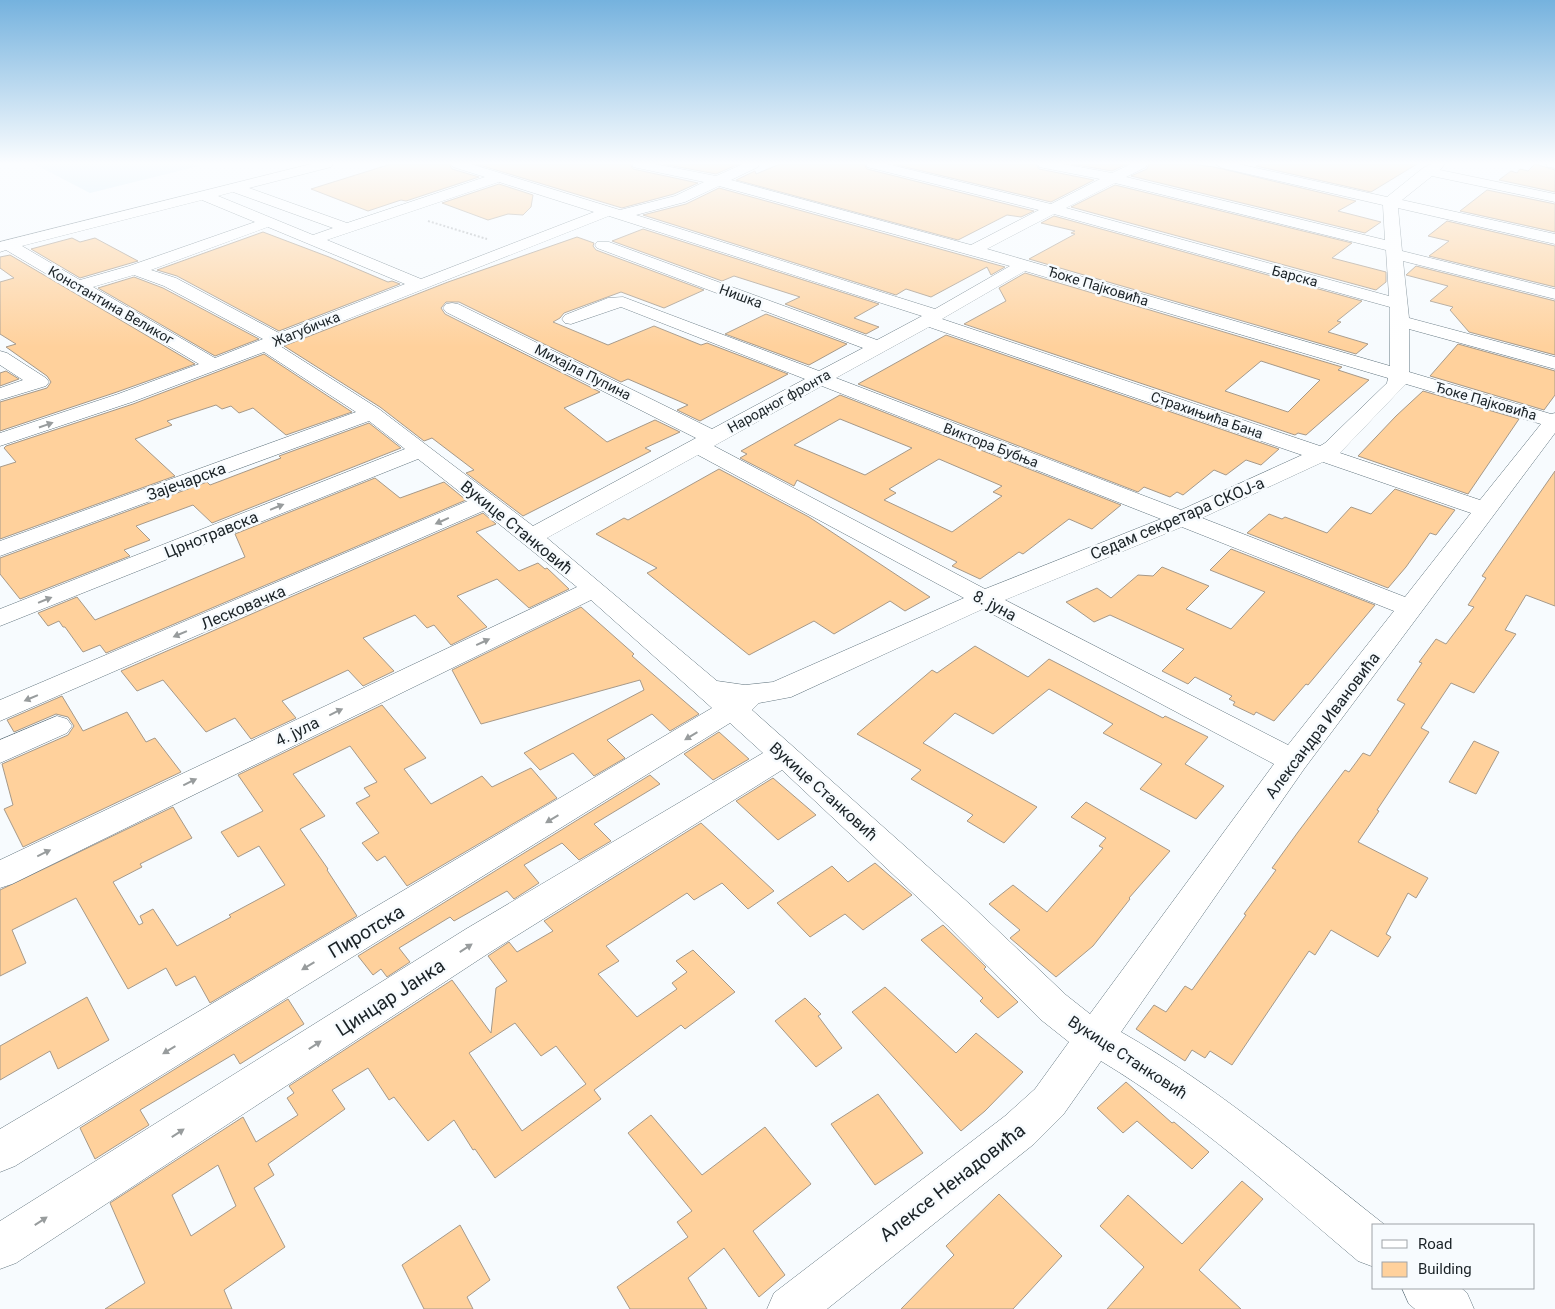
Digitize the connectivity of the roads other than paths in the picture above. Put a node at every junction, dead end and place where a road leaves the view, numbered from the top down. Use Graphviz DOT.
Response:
graph roads {
  1 [pos="86,225"];
  2 [pos="259,225"];
  3 [pos="276,225"];
  4 [pos="339,225"];
  5 [pos="356,225"];
  6 [pos="579,225"];
  7 [pos="651,225"];
  8 [pos="881,225"];
  9 [pos="1021,225"];
  10 [pos="1106,225"];
  11 [pos="1294,225"];
  12 [pos="1391,225"];
  13 [pos="1493,225"];
  14 [pos="347,228"];
  15 [pos="1555,239"];
  16 [pos="312,240"];
  17 [pos="603,245"];
  18 [pos="4,246"];
  19 [pos="973,250"];
  20 [pos="1393,251"];
  21 [pos="1025,264"];
  22 [pos="135,270"];
  23 [pos="419,284"];
  24 [pos="78,286"];
  25 [pos="1555,294"];
  26 [pos="452,308"];
  27 [pos="1399,313"];
  28 [pos="932,318"];
  29 [pos="571,319"];
  30 [pos="272,343"];
  31 [pos="879,347"];
  32 [pos="0,357"];
  33 [pos="1555,363"];
  34 [pos="214,365"];
  35 [pos="1399,375"];
  36 [pos="820,379"];
  37 [pos="0,394"];
  38 [pos="372,413"];
  39 [pos="1554,420"];
  40 [pos="0,440"];
  41 [pos="706,442"];
  42 [pos="421,450"];
  43 [pos="1322,454"];
  44 [pos="486,501"];
  45 [pos="1486,510"];
  46 [pos="1182,519"];
  47 [pos="531,537"];
  48 [pos="0,549"];
  49 [pos="594,589"];
  50 [pos="984,600"];
  51 [pos="1411,608"];
  52 [pos="0,618"];
  53 [pos="756,699"];
  54 [pos="0,712"];
  55 [pos="57,726"];
  56 [pos="775,746"];
  57 [pos="0,752"];
  58 [pos="1293,761"];
  59 [pos="0,875"];
  60 [pos="1096,1036"];
  61 [pos="0,1152"];
  62 [pos="1372,1244"];
  63 [pos="0,1247"];
  64 [pos="1426,1289"];
  65 [pos="790,1309"];
  66 [pos="1451,1309"];
  1 -- 18 [label="street"];
  2 -- 22 [label="street"];
  3 -- 16 [label="street"];
  4 -- 14 [label="street"];
  5 -- 14 [label="street"];
  6 -- 23 [label="street, Жагубичка"];
  7 -- 28 [label="street, Страхињића Бана"];
  8 -- 19 [label="street, Ђоке Пајковића"];
  9 -- 19 [label="street"];
  10 -- 27 [label="street, Барска"];
  11 -- 20 [label="street"];
  12 -- 20 [label="street"];
  13 -- 15 [label="street"];
  14 -- 16 [label="street"];
  16 -- 23 [label="street"];
  17 -- 31 [label="street, Нишка"];
  18 -- 24 [label="street, Константина Великог"];
  19 -- 21 [label="street, Ђоке Пајковића"];
  20 -- 25 [label="street"];
  20 -- 27 [label="street"];
  21 -- 28 [label="street, Народног фронта"];
  21 -- 35 [label="street, Ђоке Пајковића"];
  22 -- 24 [label="street"];
  22 -- 30 [label="street, Вукице Станковић"];
  23 -- 30 [label="street, Жагубичка"];
  24 -- 34 [label="street, Константина Великог"];
  26 -- 41 [label="street, Михајла Пупина"];
  27 -- 33 [label="street, Барска"];
  27 -- 35 [label="street"];
  28 -- 31 [label="street, Народног фронта"];
  28 -- 43 [label="street, Страхињића Бана"];
  29 -- 36 [label="street, Виктора Бубња"];
  30 -- 34 [label="street, Жагубичка"];
  30 -- 38 [label="street, Вукице Станковић"];
  31 -- 36 [label="street, Народног фронта"];
  32 -- 37 [label="street"];
  40 -- 34 [label="street, Жагубичка, one-way"];
  35 -- 39 [label="street, Ђоке Пајковића"];
  35 -- 43 [label="street, Седам секретара СКОЈ-а"];
  36 -- 41 [label="street, Народног фронта"];
  36 -- 46 [label="street, Виктора Бубња"];
  38 -- 42 [label="street, Вукице Станковић"];
  38 -- 48 [label="street, Зајечарска"];
  39 -- 45 [label="street, Александра Ивановића"];
  41 -- 47 [label="street, Народног фронта"];
  41 -- 50 [label="street, 8. јуна"];
  42 -- 44 [label="street, Вукице Станковић"];
  52 -- 42 [label="street, Црнотравска, one-way"];
  43 -- 45 [label="street, Страхињића Бана"];
  43 -- 46 [label="street, Седам секретара СКОЈ-а"];
  44 -- 47 [label="street, Вукице Станковић"];
  44 -- 54 [label="street, Лесковачка, one-way"];
  45 -- 51 [label="street, Александра Ивановића"];
  46 -- 50 [label="street, Седам секретара СКОЈ-а"];
  46 -- 51 [label="street, Виктора Бубња"];
  47 -- 49 [label="street, Вукице Станковић"];
  49 -- 53 [label="street, Вукице Станковић"];
  59 -- 49 [label="street, 4. јула, one-way"];
  50 -- 53 [label="street, Седам секретара СКОЈ-а"];
  50 -- 58 [label="street, 8. јуна"];
  51 -- 58 [label="street, Александра Ивановића"];
  53 -- 56 [label="street, Вукице Станковић"];
  53 -- 56 [label="street"];
  53 -- 61 [label="street, Пиротска, one-way"];
  55 -- 57 [label="street"];
  56 -- 60 [label="street, Вукице Станковић"];
  63 -- 56 [label="street, Цинцар Јанка, one-way"];
  58 -- 60 [label="street, Александра Ивановића"];
  60 -- 62 [label="street, Вукице Станковић"];
  60 -- 65 [label="street, Алексе Ненадовића"];
  64 -- 66 [label="street"];
}
